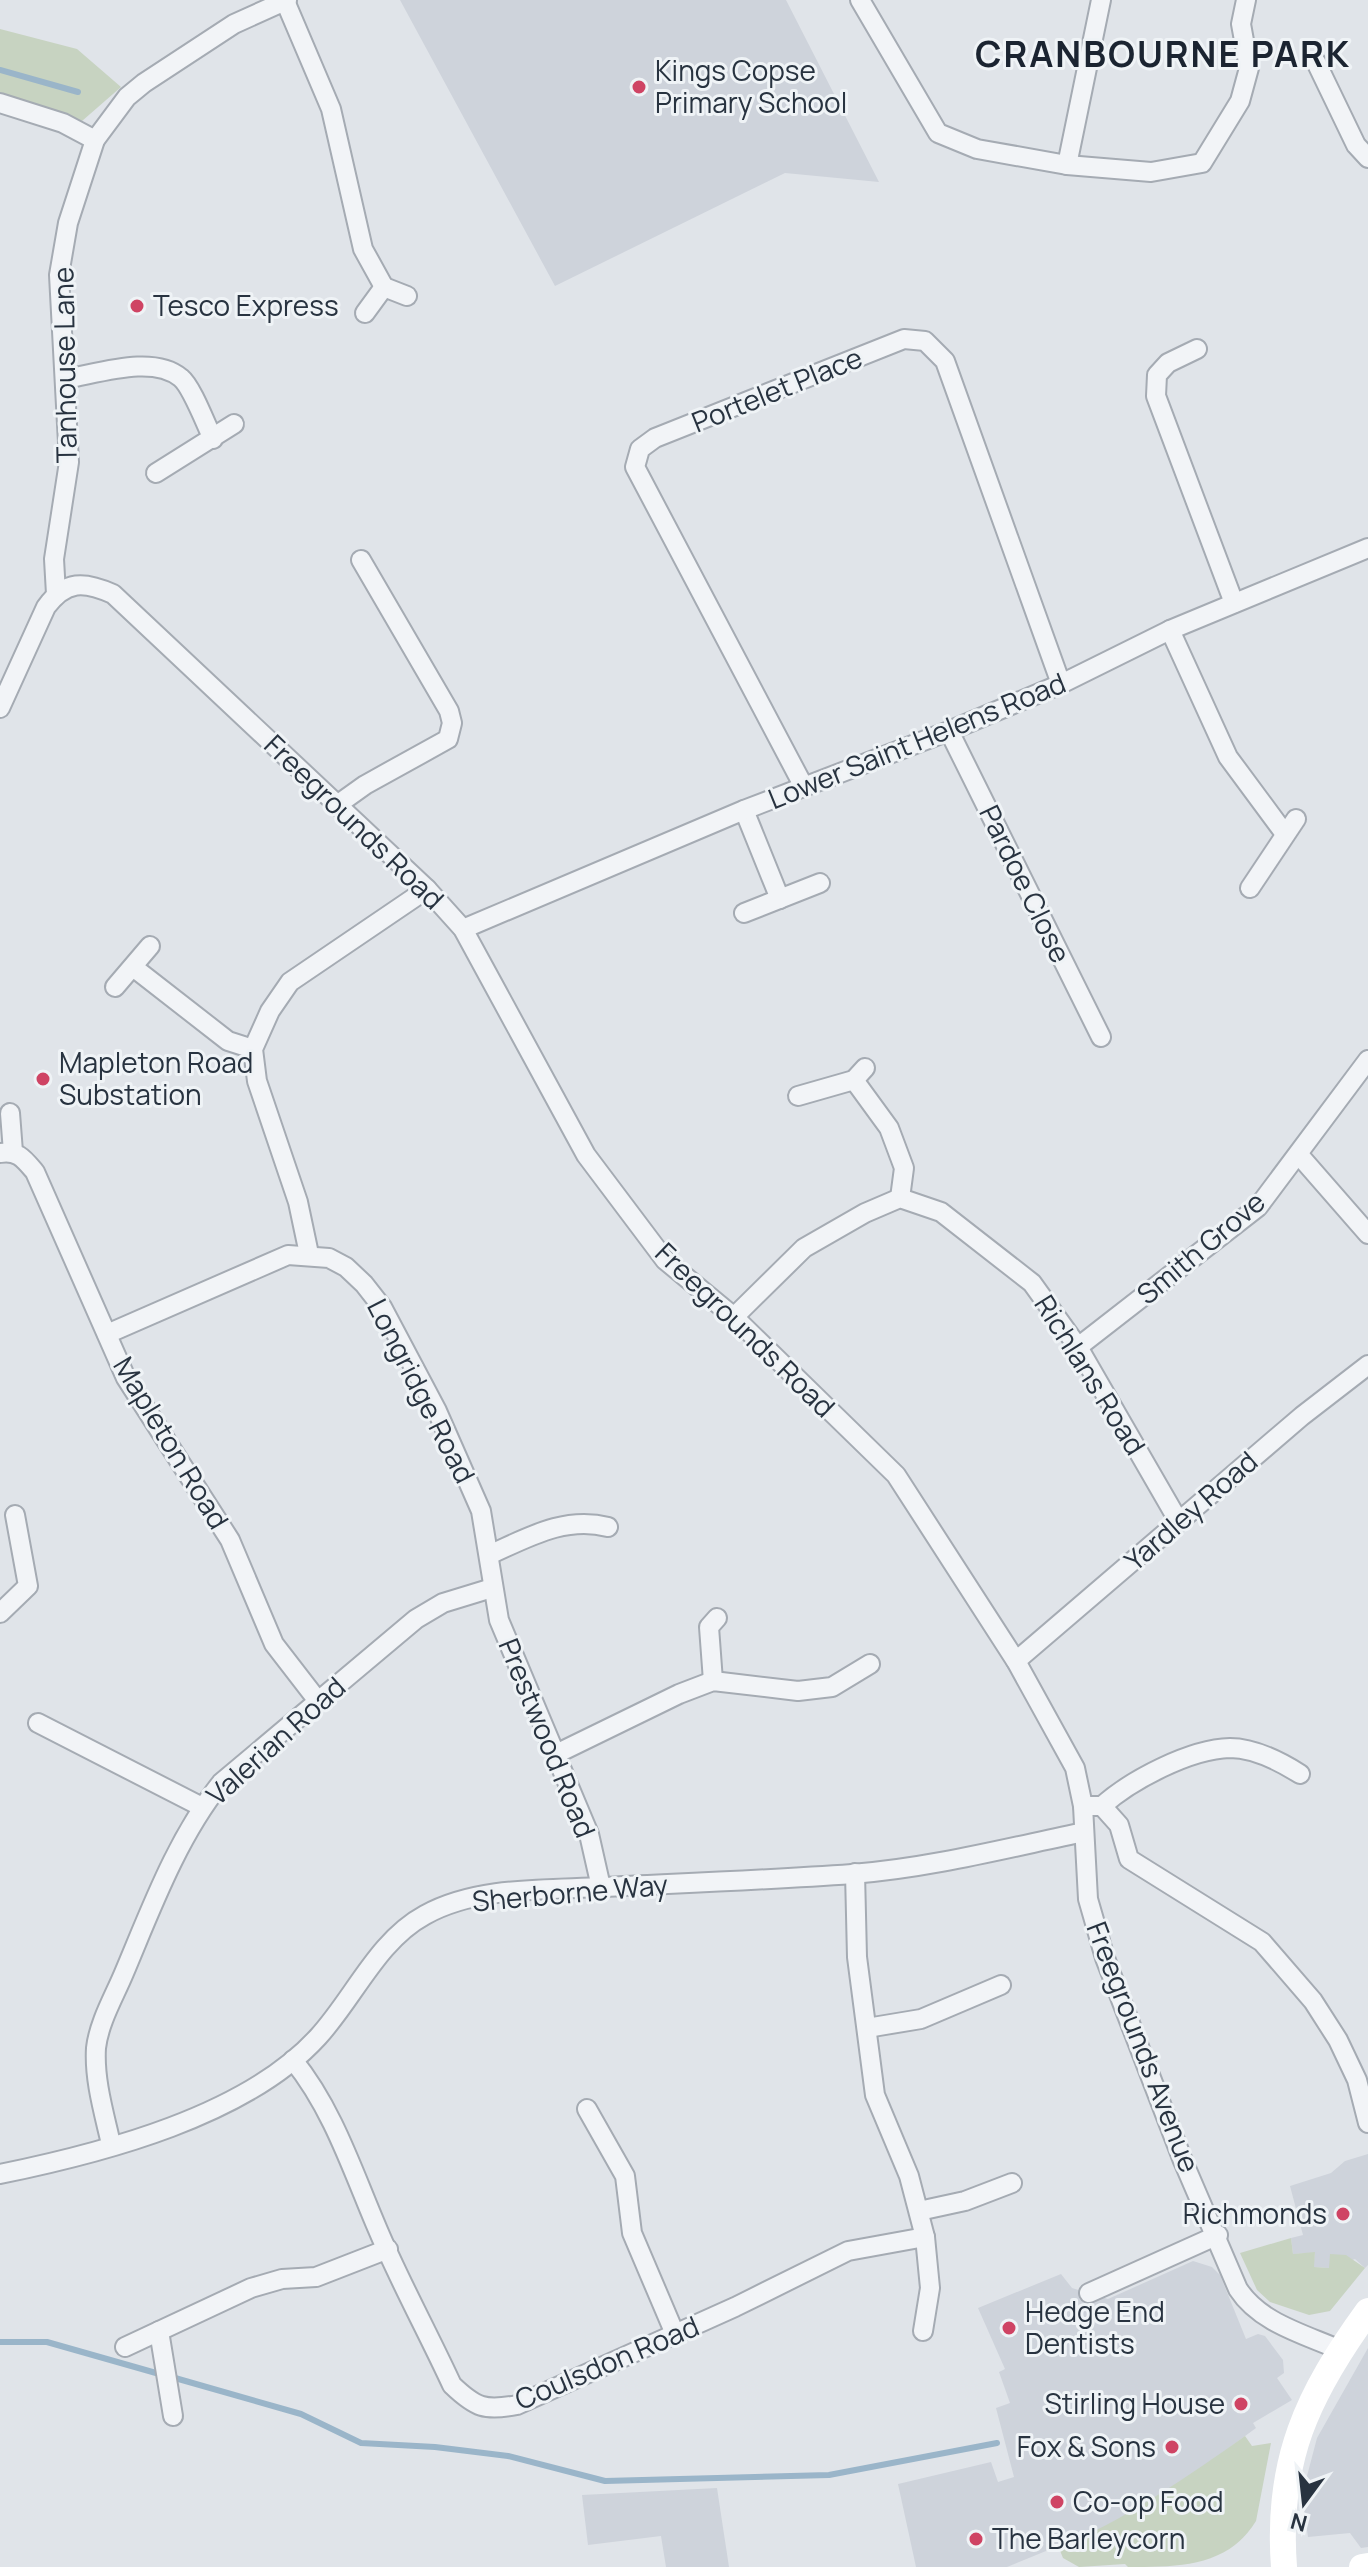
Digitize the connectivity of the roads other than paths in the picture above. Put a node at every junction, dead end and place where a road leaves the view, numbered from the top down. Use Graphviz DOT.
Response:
graph roads {
  1 [pos="860,0"];
  2 [pos="1101,0"];
  3 [pos="1246,0"];
  4 [pos="286,1"];
  5 [pos="1316,62"];
  6 [pos="0,103"];
  7 [pos="95,140"];
  8 [pos="1368,158"];
  9 [pos="1067,165"];
  10 [pos="384,287"];
  11 [pos="407,296"];
  12 [pos="365,313"];
  13 [pos="1197,349"];
  14 [pos="65,379"];
  15 [pos="234,424"];
  16 [pos="213,439"];
  17 [pos="156,473"];
  18 [pos="1368,548"];
  19 [pos="369,566"];
  20 [pos="56,594"];
  21 [pos="1234,603"];
  22 [pos="1170,630"];
  23 [pos="1061,684"];
  24 [pos="0,708"];
  25 [pos="949,731"];
  26 [pos="804,787"];
  27 [pos="337,805"];
  28 [pos="744,810"];
  29 [pos="820,883"];
  30 [pos="1250,888"];
  31 [pos="427,889"];
  32 [pos="780,899"];
  33 [pos="744,913"];
  34 [pos="463,929"];
  35 [pos="150,946"];
  36 [pos="133,967"];
  37 [pos="115,987"];
  38 [pos="1101,1037"];
  39 [pos="253,1049"];
  40 [pos="1368,1060"];
  41 [pos="798,1096"];
  42 [pos="10,1113"];
  43 [pos="6,1152"];
  44 [pos="1299,1155"];
  45 [pos="900,1198"];
  46 [pos="1368,1234"];
  47 [pos="309,1254"];
  48 [pos="734,1317"];
  49 [pos="107,1334"];
  50 [pos="1078,1347"];
  51 [pos="1368,1365"];
  52 [pos="15,1515"];
  53 [pos="597,1518"];
  54 [pos="1179,1522"];
  55 [pos="491,1554"];
  56 [pos="492,1588"];
  57 [pos="0,1613"];
  58 [pos="717,1618"];
  59 [pos="1016,1661"];
  60 [pos="870,1664"];
  61 [pos="713,1681"];
  62 [pos="318,1701"];
  63 [pos="38,1723"];
  64 [pos="556,1754"];
  65 [pos="1294,1765"];
  66 [pos="1092,1806"];
  67 [pos="202,1807"];
  68 [pos="1084,1832"];
  69 [pos="855,1873"];
  70 [pos="601,1887"];
  71 [pos="1001,1985"];
  72 [pos="867,2028"];
  73 [pos="293,2060"];
  74 [pos="587,2109"];
  75 [pos="1368,2123"];
  76 [pos="111,2144"];
  77 [pos="0,2174"];
  78 [pos="1012,2183"];
  79 [pos="919,2211"];
  80 [pos="1218,2235"];
  81 [pos="925,2237"];
  82 [pos="388,2249"];
  83 [pos="1089,2293"];
  84 [pos="1368,2311"];
  85 [pos="159,2331"];
  86 [pos="923,2331"];
  87 [pos="675,2334"];
  88 [pos="125,2347"];
  89 [pos="1340,2350"];
  90 [pos="166,2410"];
  91 [pos="1368,2566"];
  92 [pos="1284,2567"];
  93 [pos="1362,2567"];
  1 -- 9 [label="street"];
  2 -- 9 [label="street"];
  3 -- 9 [label="street"];
  4 -- 7 [label="street, Tanhouse Lane"];
  4 -- 10 [label="street"];
  5 -- 8 [label="street"];
  6 -- 7 [label="street"];
  7 -- 14 [label="street, Tanhouse Lane"];
  10 -- 11 [label="street"];
  10 -- 12 [label="street"];
  13 -- 21 [label="street"];
  14 -- 16 [label="street"];
  14 -- 20 [label="street, Tanhouse Lane"];
  15 -- 16 [label="street"];
  16 -- 17 [label="street"];
  18 -- 21 [label="street, Lower Saint Helens Road"];
  19 -- 27 [label="street"];
  20 -- 24 [label="street"];
  20 -- 27 [label="street, Freegrounds Road"];
  21 -- 22 [label="street, Lower Saint Helens Road"];
  22 -- 23 [label="street, Lower Saint Helens Road"];
  22 -- 30 [label="street"];
  23 -- 25 [label="street, Lower Saint Helens Road"];
  23 -- 26 [label="street, Portelet Place"];
  25 -- 26 [label="street, Lower Saint Helens Road"];
  25 -- 38 [label="street, Pardoe Close"];
  26 -- 28 [label="street, Lower Saint Helens Road"];
  27 -- 31 [label="street, Freegrounds Road"];
  28 -- 32 [label="street"];
  28 -- 34 [label="street, Lower Saint Helens Road"];
  29 -- 32 [label="street"];
  31 -- 34 [label="street, Freegrounds Road"];
  31 -- 39 [label="street"];
  32 -- 33 [label="street"];
  34 -- 48 [label="street, Freegrounds Road"];
  35 -- 36 [label="street"];
  36 -- 37 [label="street"];
  36 -- 39 [label="street"];
  39 -- 47 [label="street"];
  40 -- 44 [label="street, Smith Grove"];
  41 -- 45 [label="street"];
  42 -- 43 [label="street"];
  43 -- 49 [label="street, Mapleton Road"];
  44 -- 46 [label="street"];
  44 -- 50 [label="street, Smith Grove"];
  45 -- 48 [label="street"];
  45 -- 50 [label="street, Richlans Road"];
  47 -- 49 [label="street"];
  47 -- 55 [label="street, Longridge Road"];
  48 -- 59 [label="street, Freegrounds Road"];
  49 -- 62 [label="street, Mapleton Road"];
  50 -- 54 [label="street, Richlans Road"];
  51 -- 54 [label="street, Yardley Road"];
  52 -- 57 [label="street"];
  53 -- 55 [label="street"];
  54 -- 59 [label="street, Yardley Road"];
  55 -- 56 [label="street, Longridge Road"];
  56 -- 62 [label="street, Valerian Road"];
  56 -- 64 [label="street, Prestwood Road"];
  58 -- 61 [label="street"];
  59 -- 66 [label="street, Freegrounds Road"];
  60 -- 61 [label="street"];
  61 -- 64 [label="street"];
  62 -- 67 [label="street, Valerian Road"];
  63 -- 67 [label="street"];
  64 -- 70 [label="street, Prestwood Road"];
  65 -- 66 [label="street"];
  66 -- 68 [label="street, Freegrounds Avenue"];
  66 -- 75 [label="street, Freegrounds Road"];
  67 -- 76 [label="street, Valerian Road"];
  68 -- 69 [label="street, Sherborne Way"];
  68 -- 80 [label="street, Freegrounds Avenue"];
  69 -- 70 [label="street, Sherborne Way"];
  69 -- 72 [label="street"];
  70 -- 73 [label="street, Sherborne Way"];
  71 -- 72 [label="street"];
  72 -- 79 [label="street"];
  73 -- 76 [label="street, Sherborne Way"];
  73 -- 82 [label="street, Coulsdon Road"];
  74 -- 87 [label="street"];
  76 -- 77 [label="street, Sherborne Way"];
  78 -- 79 [label="street"];
  79 -- 81 [label="street"];
  80 -- 83 [label="street"];
  80 -- 89 [label="street, Freegrounds Avenue"];
  81 -- 86 [label="street"];
  81 -- 87 [label="street, Coulsdon Road"];
  82 -- 85 [label="street"];
  82 -- 87 [label="street, Coulsdon Road"];
  84 -- 89 [label="main road"];
  85 -- 88 [label="street"];
  85 -- 90 [label="street"];
  89 -- 92 [label="main road"];
  91 -- 93 [label="main road"];
}
